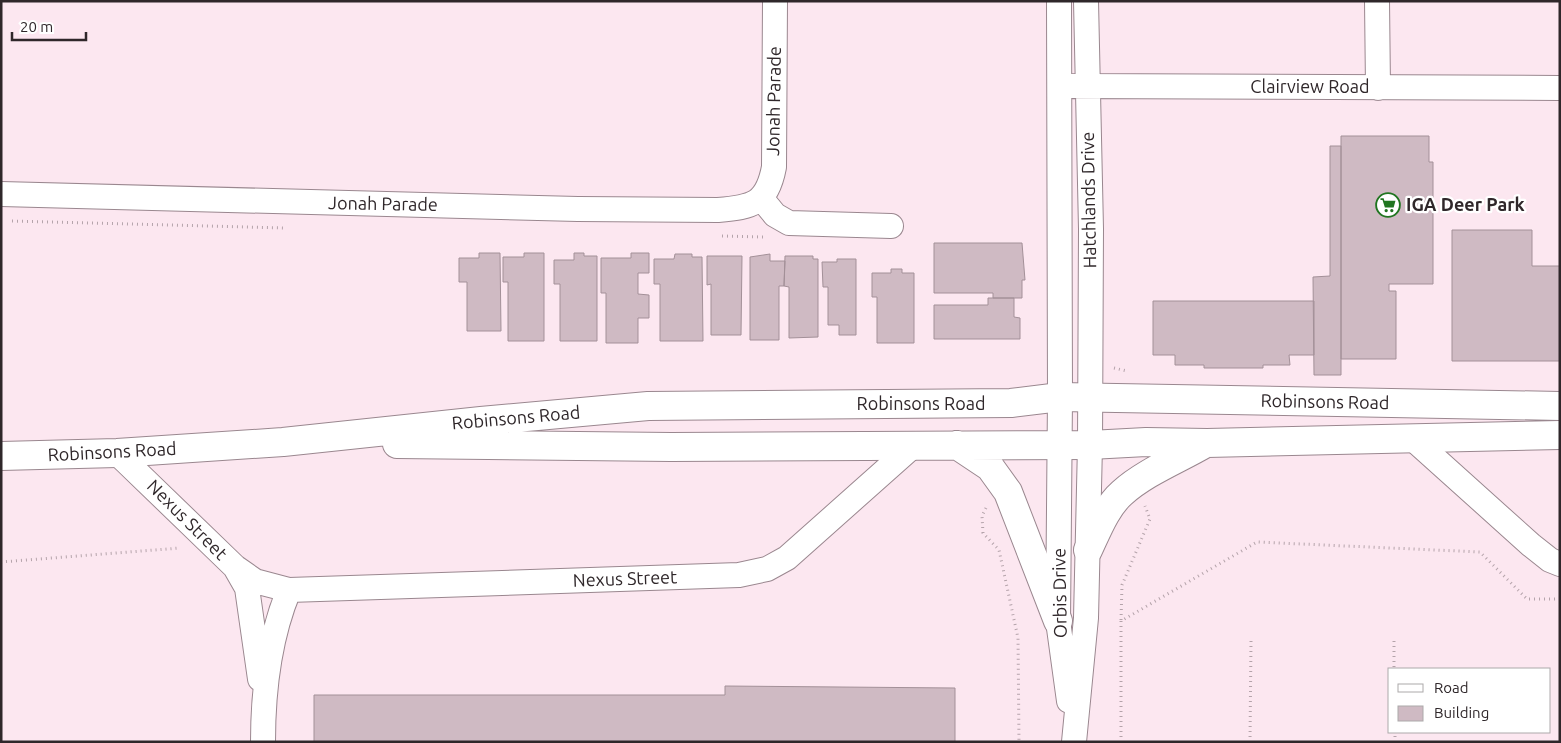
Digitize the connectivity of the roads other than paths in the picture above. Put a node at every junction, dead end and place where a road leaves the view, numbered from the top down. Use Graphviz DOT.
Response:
graph roads {
  1 [pos="775,1"];
  2 [pos="1059,1"];
  3 [pos="1086,1"];
  4 [pos="1378,1"];
  5 [pos="1060,86"];
  6 [pos="1088,86"];
  7 [pos="1378,88"];
  8 [pos="1560,88"];
  9 [pos="1,194"];
  10 [pos="761,198"];
  11 [pos="891,226"];
  12 [pos="1060,397"];
  13 [pos="1089,398"];
  14 [pos="1560,406"];
  15 [pos="1560,435"];
  16 [pos="1412,438"];
  17 [pos="283,442"];
  18 [pos="1207,443"];
  19 [pos="1060,444"];
  20 [pos="1090,444"];
  21 [pos="957,445"];
  22 [pos="914,446"];
  23 [pos="118,453"];
  24 [pos="1,456"];
  25 [pos="1088,550"];
  26 [pos="1560,564"];
  27 [pos="235,567"];
  28 [pos="289,590"];
  29 [pos="1058,621"];
  30 [pos="263,704"];
  31 [pos="1074,741"];
  32 [pos="263,742"];
  1 -- 10 [label="street, Jonah Parade"];
  2 -- 5 [label="street, Hatchlands Drive"];
  3 -- 6 [label="street, Hatchlands Drive"];
  4 -- 7 [label="street"];
  5 -- 6 [label="street, Clairview Road"];
  5 -- 12 [label="street, Hatchlands Drive"];
  6 -- 7 [label="street, Clairview Road"];
  6 -- 13 [label="street, Hatchlands Drive"];
  7 -- 8 [label="street, Clairview Road"];
  9 -- 10 [label="street, Jonah Parade"];
  10 -- 11 [label="street"];
  12 -- 13 [label="main road, Robinsons Road"];
  12 -- 17 [label="main road, Robinsons Road"];
  12 -- 19 [label="street, Hatchlands Drive"];
  13 -- 14 [label="main road, Robinsons Road"];
  13 -- 20 [label="street, Hatchlands Drive"];
  15 -- 16 [label="main road, Robinsons Road"];
  16 -- 18 [label="main road, Robinsons Road"];
  16 -- 26 [label="street"];
  17 -- 22 [label="main road, Robinsons Road"];
  17 -- 23 [label="main road, Robinsons Road"];
  18 -- 20 [label="main road, Robinsons Road"];
  18 -- 25 [label="main road"];
  19 -- 20 [label="main road, Robinsons Road"];
  19 -- 21 [label="main road, Robinsons Road"];
  19 -- 29 [label="street, Orbis Drive"];
  20 -- 25 [label="street, Orbis Drive"];
  21 -- 22 [label="main road, Robinsons Road"];
  21 -- 29 [label="main road"];
  22 -- 28 [label="street, Nexus Street"];
  23 -- 24 [label="main road, Robinsons Road"];
  23 -- 27 [label="street, Nexus Street"];
  25 -- 31 [label="street, Orbis Drive"];
  27 -- 28 [label="street, Nexus Street"];
  27 -- 30 [label="street, Nexus Street"];
  28 -- 30 [label="street, Nexus Street"];
  29 -- 31 [label="street, Orbis Drive"];
  30 -- 32 [label="street, Nexus Street"];
}
